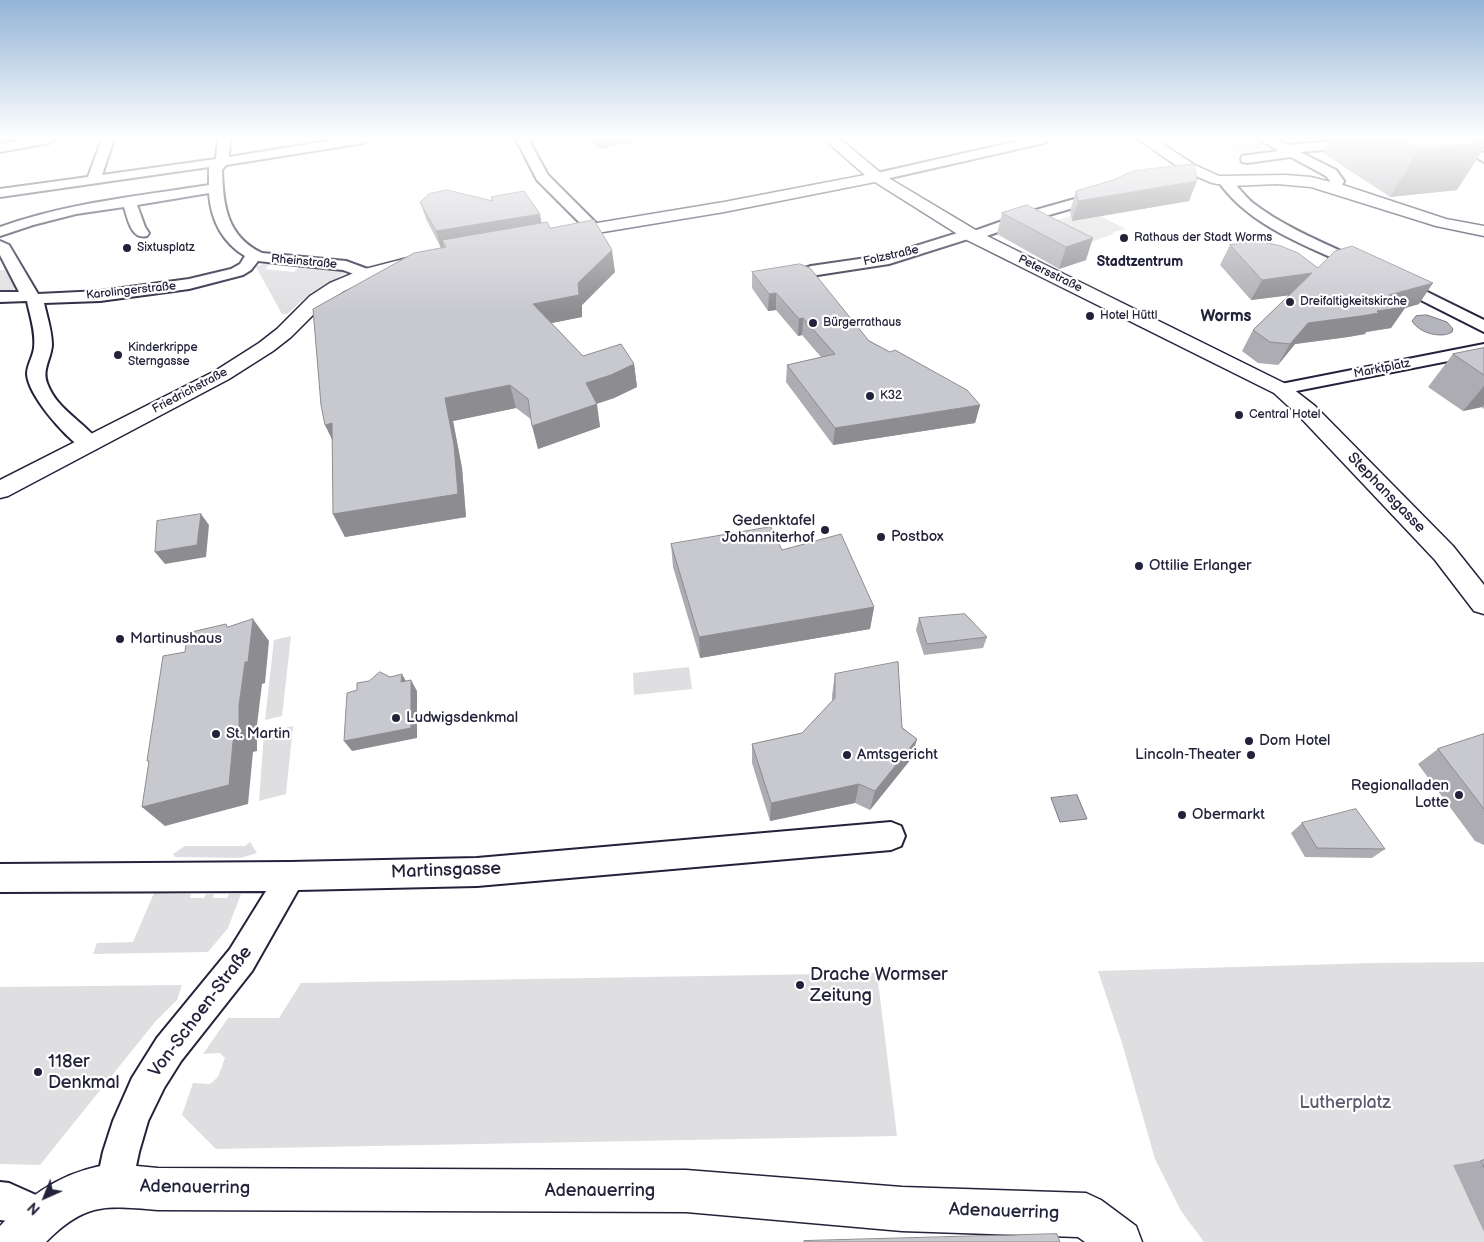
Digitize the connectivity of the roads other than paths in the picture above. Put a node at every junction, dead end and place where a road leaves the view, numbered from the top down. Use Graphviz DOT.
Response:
graph roads {
  1 [pos="160,197"];
  2 [pos="216,197"];
  3 [pos="562,197"];
  4 [pos="776,197"];
  5 [pos="909,197"];
  6 [pos="1094,197"];
  7 [pos="1237,197"];
  8 [pos="1360,197"];
  9 [pos="129,202"];
  10 [pos="593,228"];
  11 [pos="1484,231"];
  12 [pos="0,232"];
  13 [pos="142,234"];
  14 [pos="971,235"];
  15 [pos="542,237"];
  16 [pos="0,245"];
  17 [pos="254,255"];
  18 [pos="437,256"];
  19 [pos="812,270"];
  20 [pos="367,274"];
  21 [pos="0,297"];
  22 [pos="32,297"];
  23 [pos="1484,327"];
  24 [pos="1484,349"];
  25 [pos="1280,389"];
  26 [pos="90,444"];
  27 [pos="0,490"];
  28 [pos="1484,604"];
  29 [pos="891,836"];
  30 [pos="290,876"];
  31 [pos="0,878"];
  32 [pos="114,1185"];
  33 [pos="0,1201"];
  34 [pos="29,1229"];
  35 [pos="1120,1242"];
  1 -- 9 [label="street"];
  2 -- 17 [label="street, Rheinstraße"];
  3 -- 10 [label="street"];
  4 -- 10 [label="street"];
  5 -- 14 [label="street, Petersstraße"];
  6 -- 14 [label="street, Folzstraße"];
  7 -- 23 [label="street"];
  8 -- 11 [label="street"];
  9 -- 12 [label="street"];
  9 -- 13 [label="street"];
  10 -- 15 [label="street"];
  14 -- 19 [label="street, Folzstraße"];
  14 -- 25 [label="street, Petersstraße"];
  16 -- 22 [label="street"];
  17 -- 20 [label="street, Rheinstraße"];
  17 -- 22 [label="street, Karolingerstraße"];
  18 -- 20 [label="street, Friedrichstraße"];
  20 -- 26 [label="street, Friedrichstraße"];
  21 -- 22 [label="street, Karolingerstraße"];
  22 -- 26 [label="street"];
  24 -- 25 [label="street, Marktplatz"];
  25 -- 28 [label="street, Stephansgasse"];
  26 -- 27 [label="street, Friedrichstraße"];
  29 -- 30 [label="street, Martinsgasse"];
  30 -- 31 [label="street, Martinsgasse"];
  30 -- 32 [label="street, Von-Schoen-Straße"];
  32 -- 34 [label="street"];
  32 -- 35 [label="street, Adenauerring"];
  33 -- 34 [label="street"];
}
